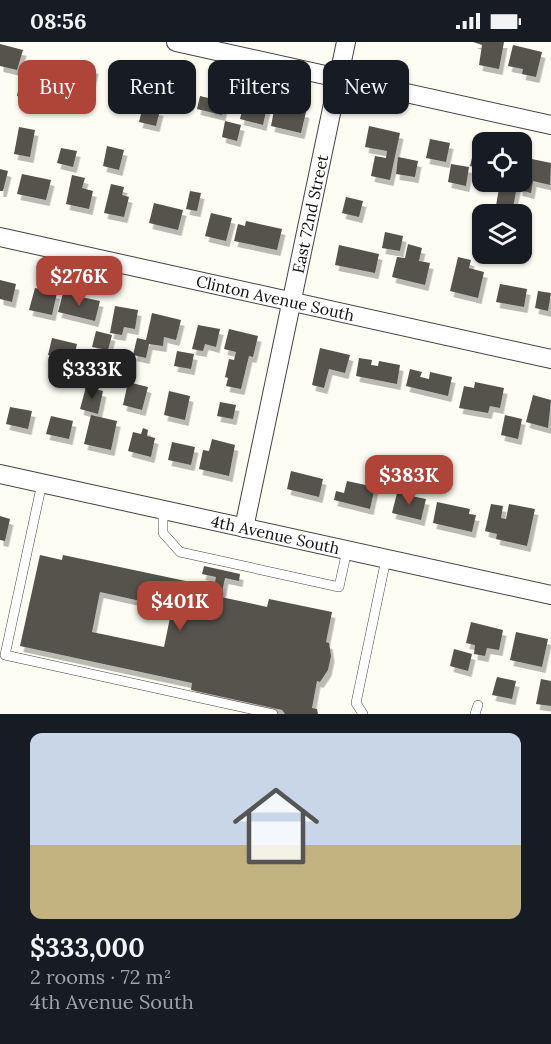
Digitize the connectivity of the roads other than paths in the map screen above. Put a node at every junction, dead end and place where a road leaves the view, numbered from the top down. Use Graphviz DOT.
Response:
graph roads {
  1 [pos="176,42"];
  2 [pos="346,42"];
  3 [pos="342,60"];
  4 [pos="323,74"];
  5 [pos="409,94"];
  6 [pos="331,114"];
  7 [pos="551,126"];
  8 [pos="0,237"];
  9 [pos="291,301"];
  10 [pos="551,359"];
  11 [pos="0,474"];
  12 [pos="42,483"];
  13 [pos="163,510"];
  14 [pos="244,528"];
  15 [pos="347,550"];
  16 [pos="386,559"];
  17 [pos="551,595"];
  18 [pos="273,714"];
  19 [pos="363,714"];
  1 -- 4 [label="street"];
  2 -- 3 [label="street, East 72nd Street"];
  5 -- 7 [label="street"];
  6 -- 9 [label="street, East 72nd Street"];
  8 -- 9 [label="street, Clinton Avenue South"];
  9 -- 10 [label="street, Clinton Avenue South"];
  9 -- 14 [label="street, East 72nd Street"];
  11 -- 12 [label="street, 4th Avenue South"];
  12 -- 13 [label="street, 4th Avenue South"];
  12 -- 18 [label="lane"];
  13 -- 14 [label="street, 4th Avenue South"];
  13 -- 15 [label="lane"];
  14 -- 15 [label="street, 4th Avenue South"];
  15 -- 16 [label="street, 4th Avenue South"];
  16 -- 17 [label="street, 4th Avenue South"];
  16 -- 19 [label="lane"];
}
